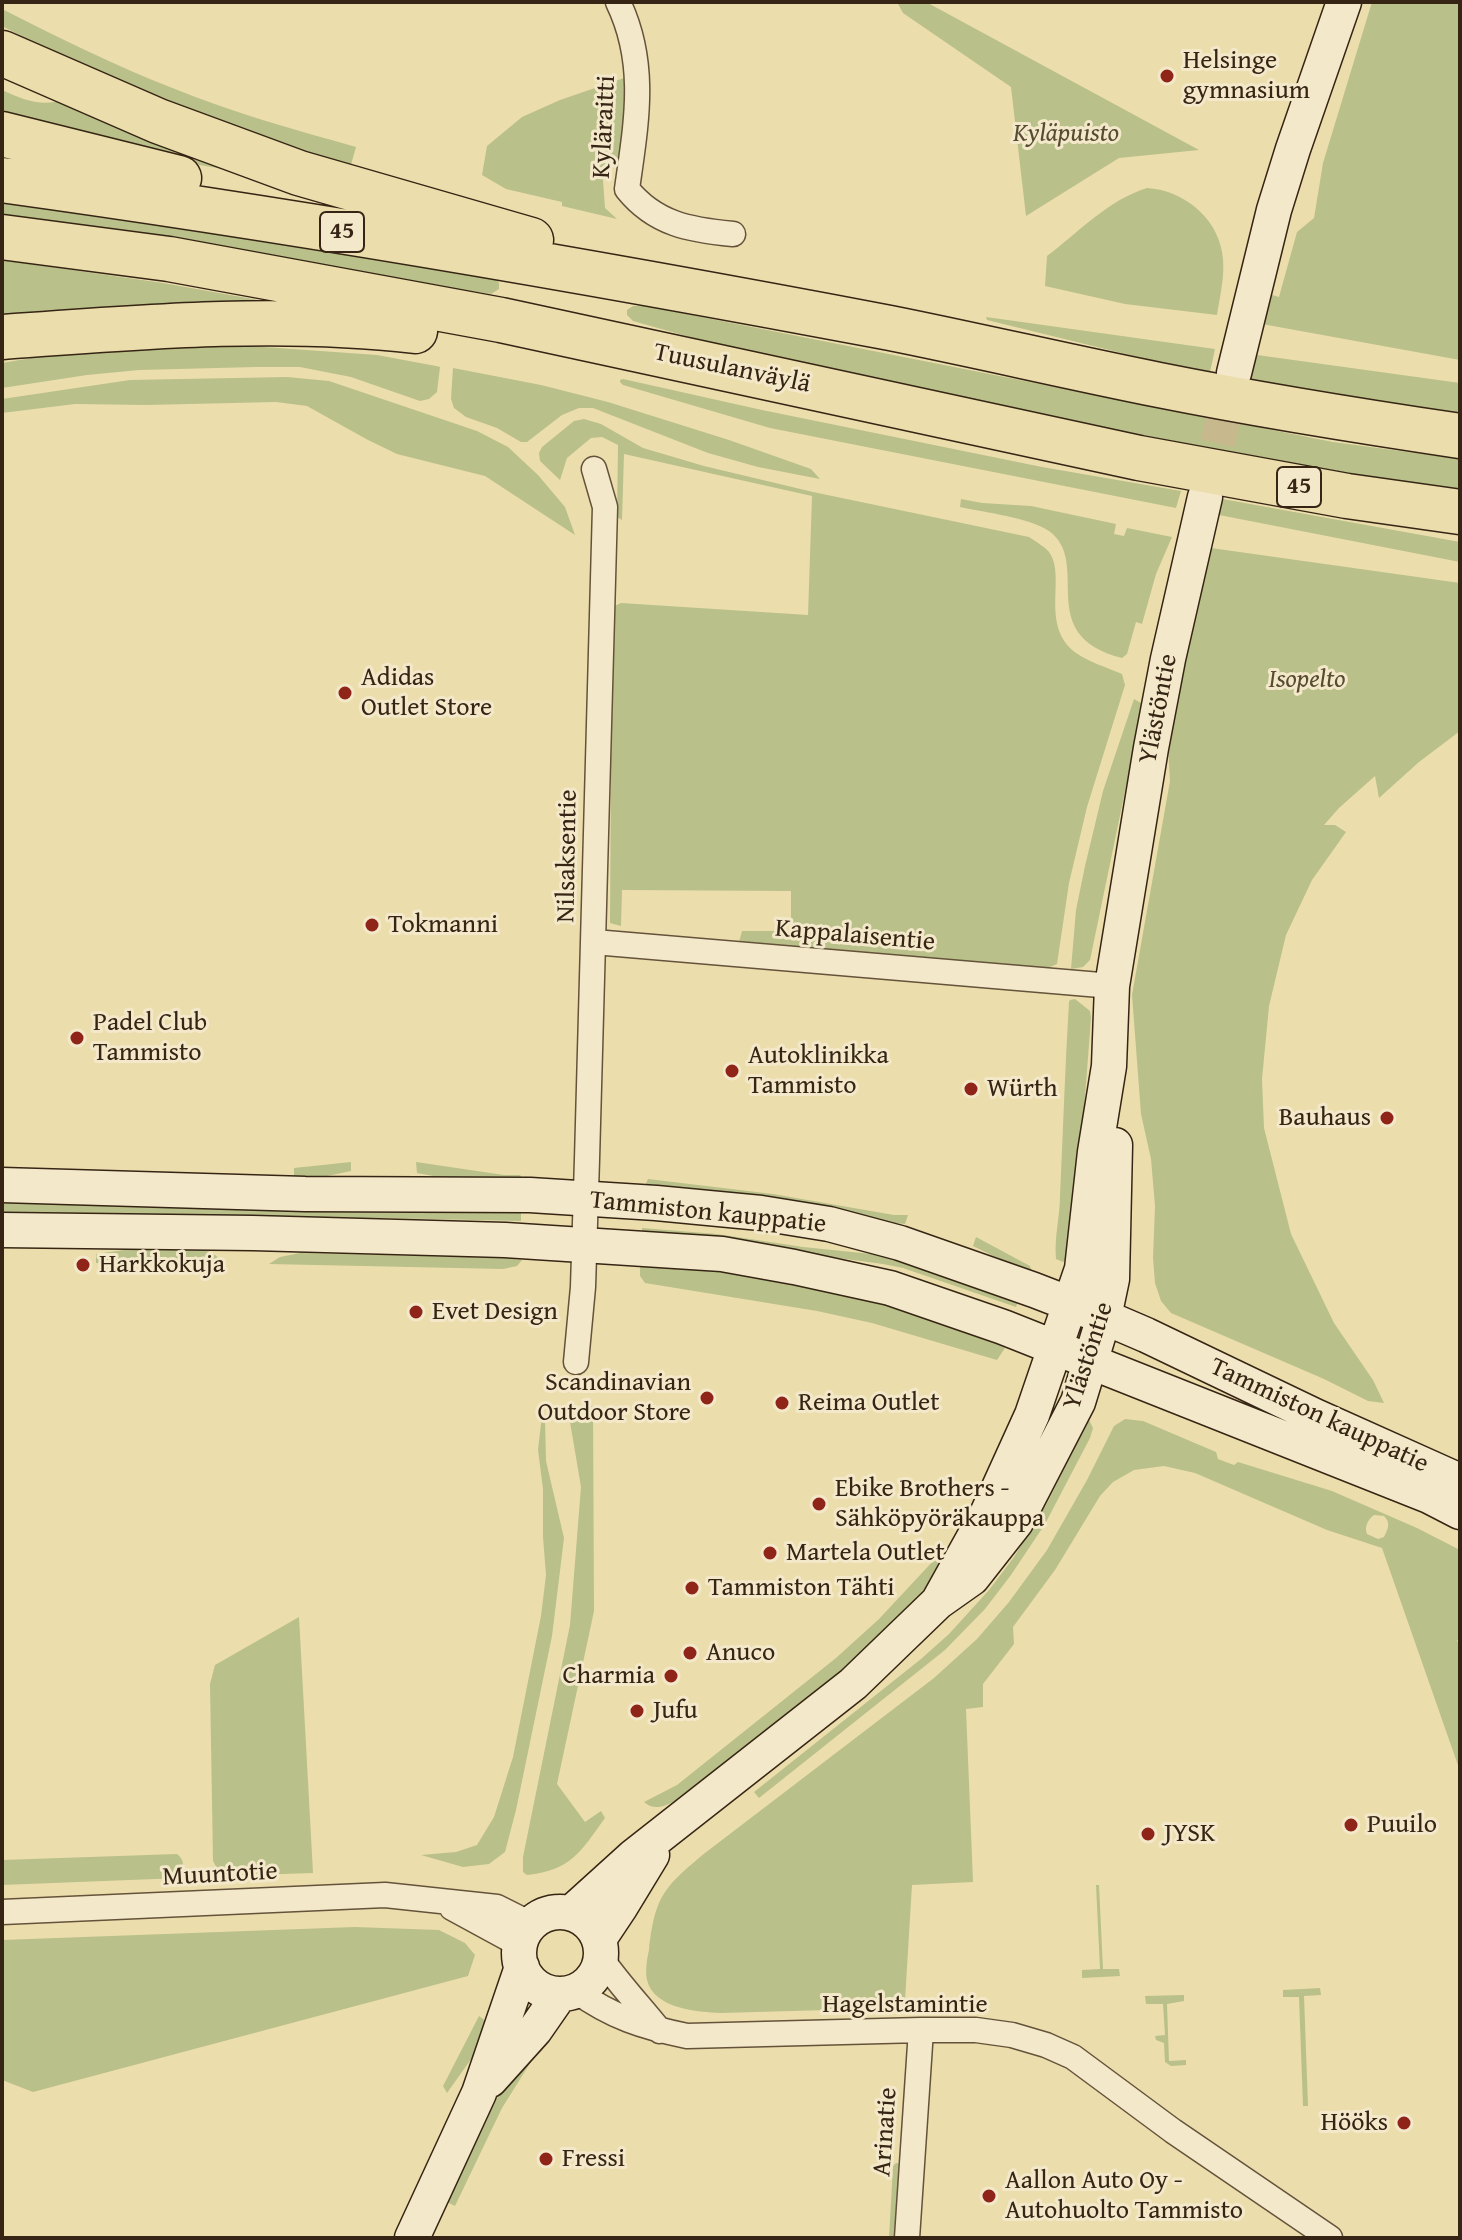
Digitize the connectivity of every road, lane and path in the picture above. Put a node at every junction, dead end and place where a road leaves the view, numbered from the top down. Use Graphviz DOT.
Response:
graph roads {
  1 [pos="618,2"];
  2 [pos="1344,2"];
  3 [pos="2,53"];
  4 [pos="2,134"];
  5 [pos="2,180"];
  6 [pos="733,234"];
  7 [pos="517,235"];
  8 [pos="2,237"];
  9 [pos="682,289"];
  10 [pos="51,333"];
  11 [pos="2,337"];
  12 [pos="2,345"];
  13 [pos="672,356"];
  14 [pos="1234,373"];
  15 [pos="1460,436"];
  16 [pos="594,469"];
  17 [pos="1205,497"];
  18 [pos="1460,512"];
  19 [pos="594,942"];
  20 [pos="1112,986"];
  21 [pos="1109,1066"];
  22 [pos="2,1185"];
  23 [pos="586,1199"];
  24 [pos="2,1230"];
  25 [pos="584,1245"];
  26 [pos="1070,1304"];
  27 [pos="1104,1317"];
  28 [pos="1056,1348"];
  29 [pos="1091,1361"];
  30 [pos="576,1362"];
  31 [pos="1460,1481"];
  32 [pos="1460,1512"];
  33 [pos="938,1602"];
  34 [pos="667,1829"];
  35 [pos="2,1912"];
  36 [pos="571,1913"];
  37 [pos="524,1946"];
  38 [pos="600,1948"];
  39 [pos="568,1992"];
  40 [pos="921,2030"];
  41 [pos="660,2031"];
  42 [pos="479,2093"];
  43 [pos="412,2238"];
  44 [pos="907,2238"];
  45 [pos="1330,2238"];
  1 -- 6 [label="street, Kyläraitti"];
  2 -- 14 [label="street"];
  3 -- 7 [label="highway"];
  4 -- 7 [label="highway"];
  5 -- 9 [label="highway, 45"];
  7 -- 9 [label="highway"];
  8 -- 13 [label="highway, Tuusulanväylä / 45"];
  9 -- 15 [label="highway, 45"];
  10 -- 11 [label="highway"];
  10 -- 12 [label="highway"];
  10 -- 13 [label="highway"];
  13 -- 18 [label="highway, Tuusulanväylä / 45"];
  16 -- 19 [label="street, Nilsaksentie"];
  17 -- 20 [label="street, Ylästöntie"];
  19 -- 20 [label="street, Kappalaisentie"];
  19 -- 23 [label="street, Nilsaksentie"];
  20 -- 21 [label="street, Ylästöntie"];
  21 -- 26 [label="street, Ylästöntie"];
  21 -- 27 [label="street, Ylästöntie"];
  22 -- 23 [label="street, Tammiston kauppatie"];
  23 -- 25 [label="street, Nilsaksentie"];
  23 -- 26 [label="street, Tammiston kauppatie"];
  24 -- 25 [label="street, Tammiston kauppatie"];
  25 -- 28 [label="street, Tammiston kauppatie"];
  25 -- 30 [label="street, Nilsaksentie"];
  26 -- 27 [label="street, Tammiston kauppatie"];
  26 -- 28 [label="street, Ylästöntie"];
  27 -- 29 [label="street, Ylästöntie"];
  27 -- 31 [label="street, Tammiston kauppatie"];
  28 -- 29 [label="street, Tammiston kauppatie"];
  28 -- 33 [label="street, Ylästöntie"];
  29 -- 32 [label="street, Tammiston kauppatie"];
  29 -- 33 [label="street, Ylästöntie"];
  33 -- 34 [label="street, Ylästöntie"];
  34 -- 36 [label="street, Ylästöntie"];
  34 -- 38 [label="street, Ylästöntie"];
  35 -- 37 [label="street, Muuntotie"];
  36 -- 37 [label="street, Ylästöntie"];
  36 -- 38 [label="street"];
  37 -- 39 [label="street"];
  37 -- 42 [label="street, Ylästöntie"];
  38 -- 39 [label="street, Ylästöntie"];
  38 -- 41 [label="street"];
  39 -- 41 [label="street, Hagelstamintie"];
  39 -- 42 [label="street, Ylästöntie"];
  40 -- 41 [label="street, Hagelstamintie"];
  40 -- 44 [label="street, Arinatie"];
  40 -- 45 [label="street, Hagelstamintie"];
  42 -- 43 [label="street, Ylästöntie"];
}
